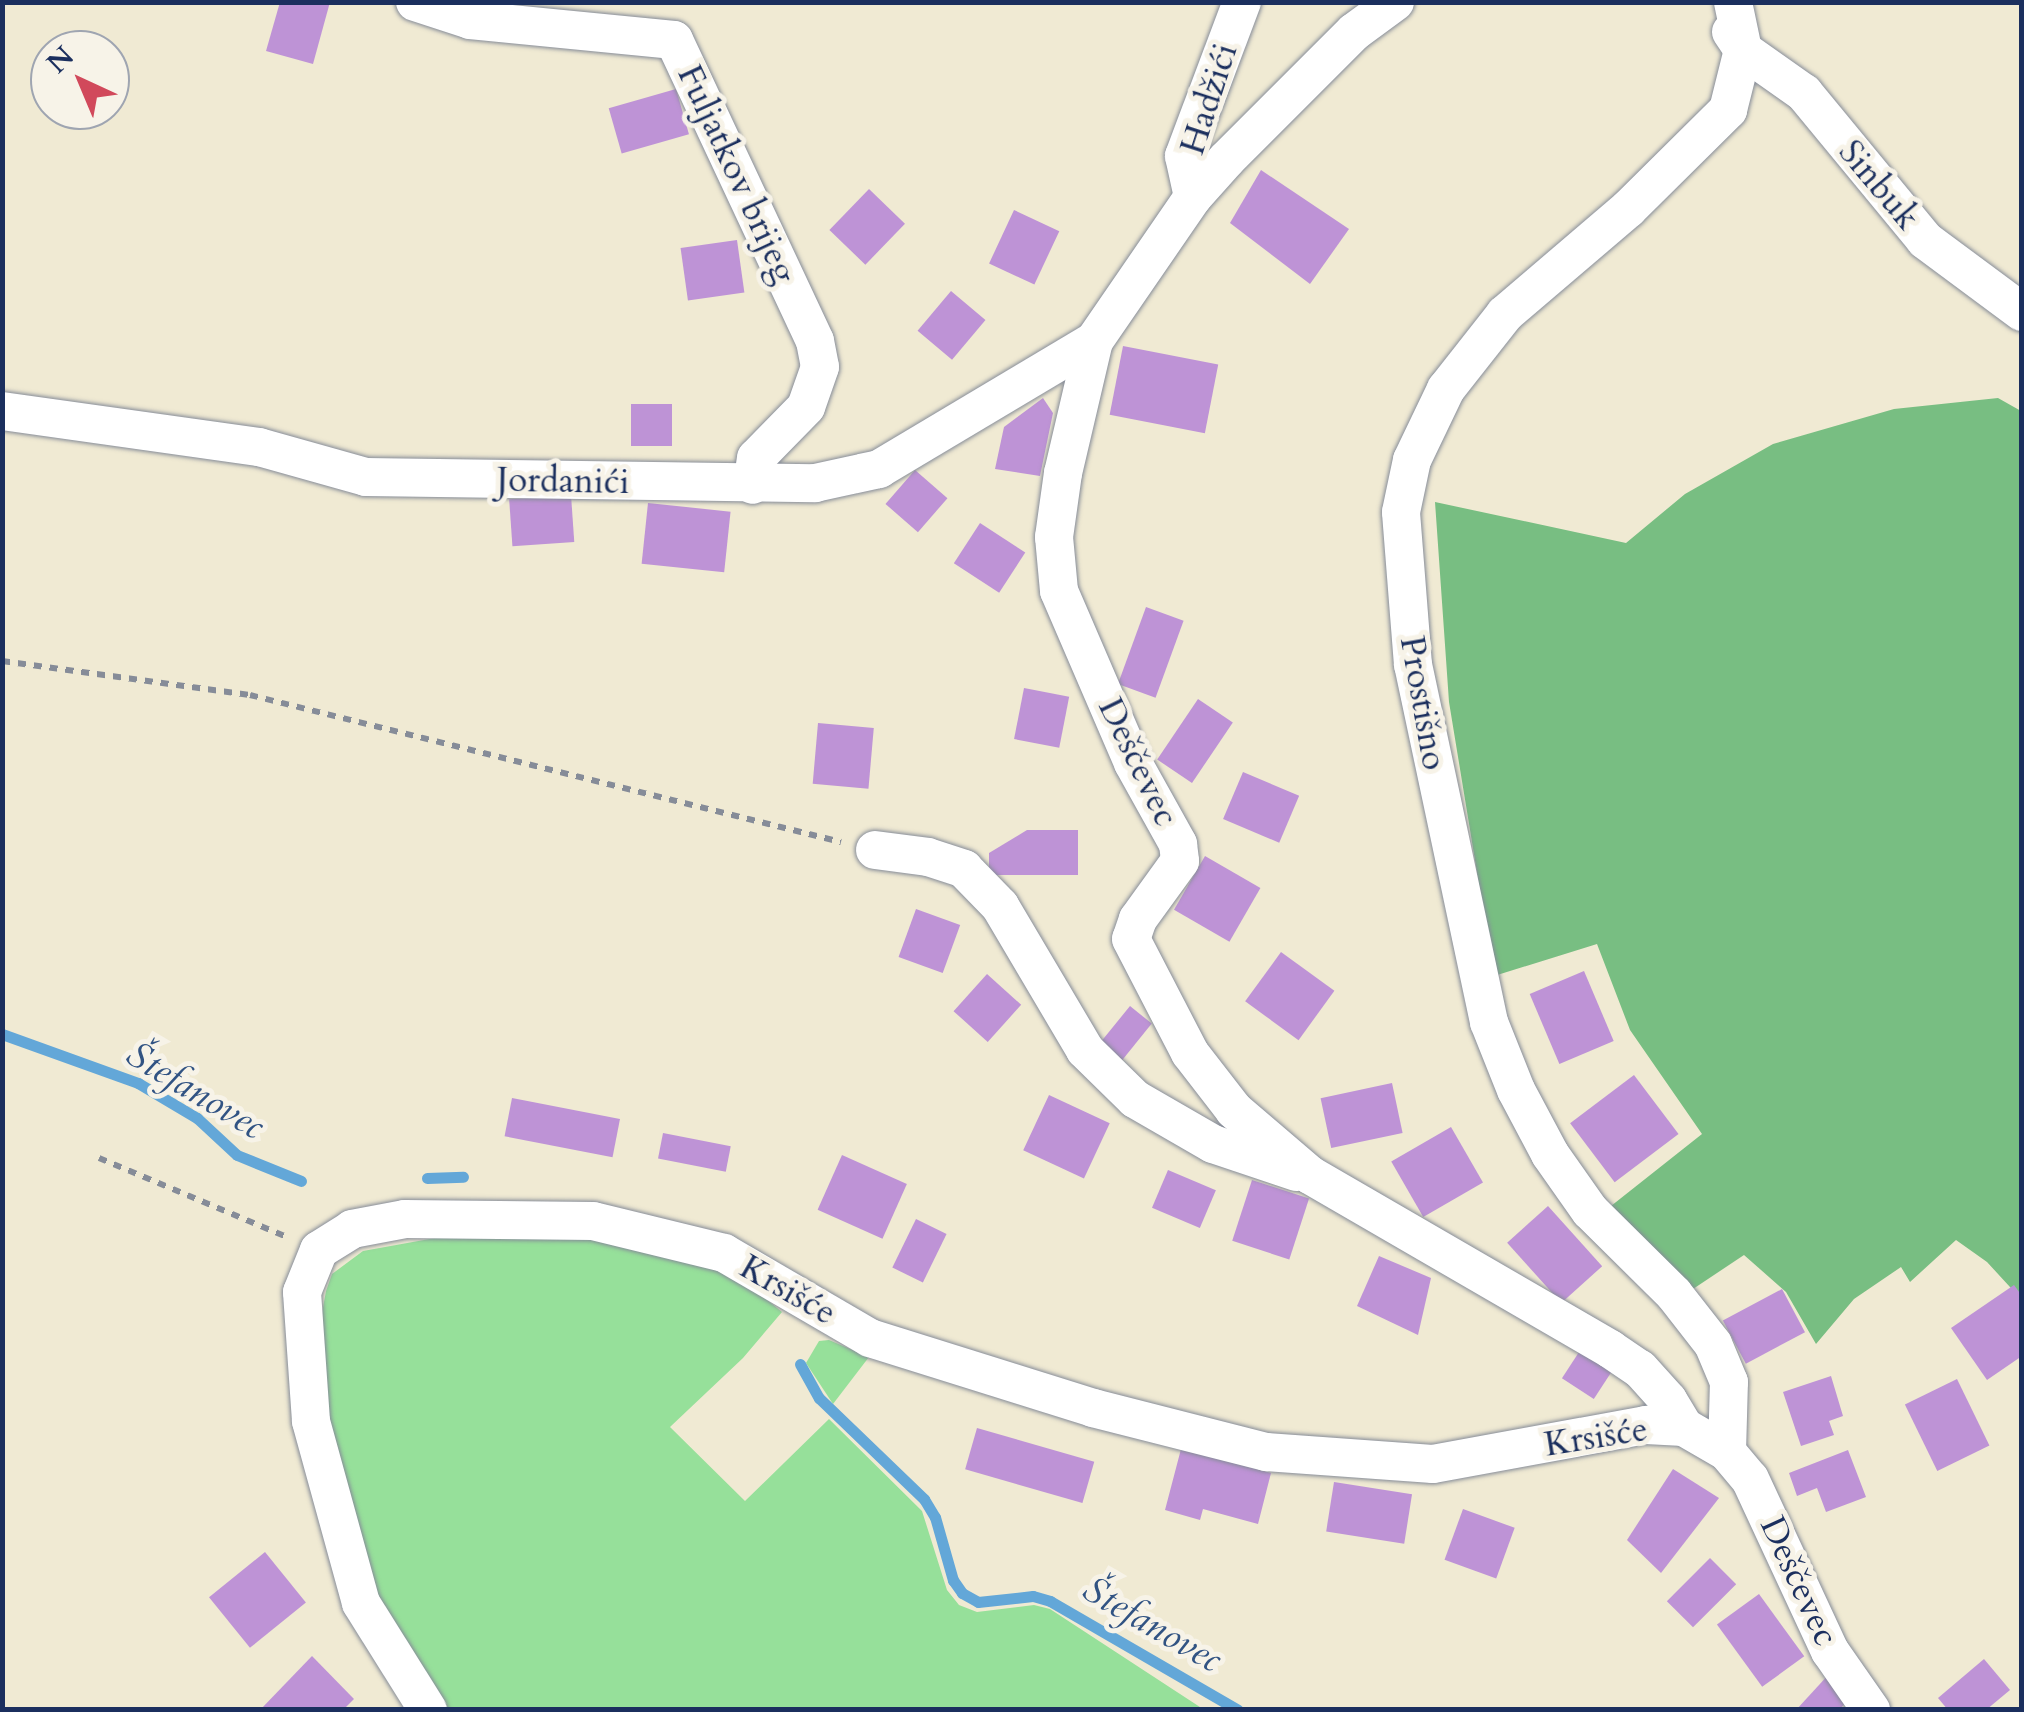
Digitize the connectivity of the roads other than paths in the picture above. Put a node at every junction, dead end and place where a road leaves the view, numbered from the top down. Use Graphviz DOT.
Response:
graph roads {
  1 [pos="415,2"];
  2 [pos="1242,2"];
  3 [pos="1395,2"];
  4 [pos="1708,2"];
  5 [pos="1733,2"];
  6 [pos="1744,50"];
  7 [pos="1193,197"];
  8 [pos="2022,312"];
  9 [pos="1094,341"];
  10 [pos="2,410"];
  11 [pos="752,484"];
  12 [pos="875,850"];
  13 [pos="1310,1175"];
  14 [pos="1684,1427"];
  15 [pos="1727,1452"];
  16 [pos="428,1710"];
  17 [pos="1871,1710"];
  1 -- 11 [label="street, Fuljatkov brijeg"];
  2 -- 7 [label="street, Hadžići"];
  3 -- 7 [label="street"];
  4 -- 6 [label="street, Sinbuk"];
  5 -- 6 [label="street, Prostišno"];
  6 -- 8 [label="street, Sinbuk"];
  6 -- 15 [label="street, Prostišno"];
  7 -- 9 [label="street"];
  9 -- 11 [label="street, Jordanići"];
  9 -- 13 [label="street, Deščevec"];
  10 -- 11 [label="street, Jordanići"];
  12 -- 13 [label="street, Deščevec"];
  13 -- 14 [label="street, Deščevec"];
  14 -- 15 [label="street, Krsišće"];
  14 -- 16 [label="street, Krsišće"];
  15 -- 17 [label="street, Deščevec"];
}
